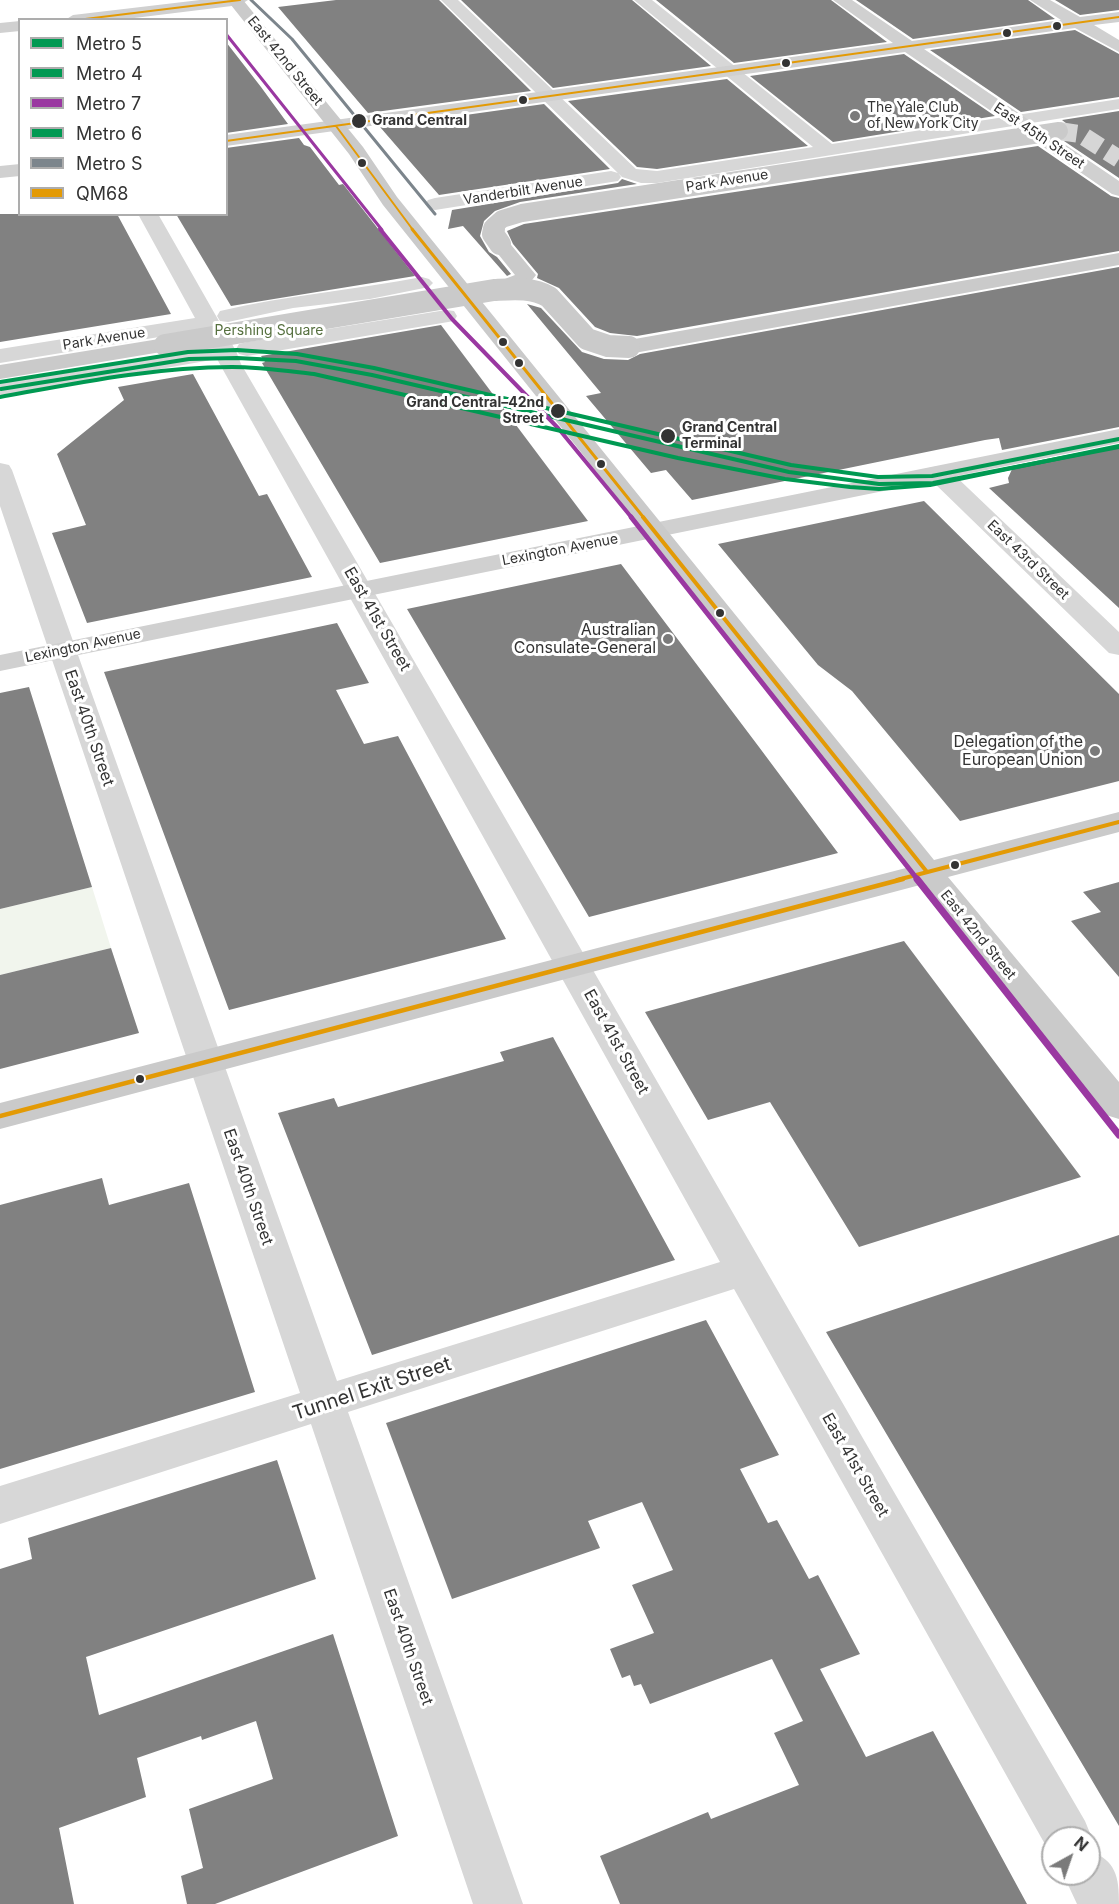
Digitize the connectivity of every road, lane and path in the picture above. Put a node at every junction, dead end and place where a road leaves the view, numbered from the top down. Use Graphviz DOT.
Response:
graph roads {
  1 [pos="235,0"];
  2 [pos="240,0"];
  3 [pos="449,0"];
  4 [pos="642,0"];
  5 [pos="841,0"];
  6 [pos="1038,0"];
  7 [pos="1119,17"];
  8 [pos="89,18"];
  9 [pos="1077,23"];
  10 [pos="18,26"];
  11 [pos="0,28"];
  12 [pos="909,46"];
  13 [pos="1119,48"];
  14 [pos="731,71"];
  15 [pos="550,97"];
  16 [pos="1119,104"];
  17 [pos="1016,120"];
  18 [pos="336,126"];
  19 [pos="1059,131"];
  20 [pos="228,141"];
  21 [pos="828,150"];
  22 [pos="18,170"];
  23 [pos="0,172"];
  24 [pos="611,177"];
  25 [pos="1119,190"];
  26 [pos="435,204"];
  27 [pos="149,216"];
  28 [pos="1119,259"];
  29 [pos="422,283"];
  30 [pos="494,290"];
  31 [pos="446,316"];
  32 [pos="218,319"];
  33 [pos="236,350"];
  34 [pos="1,372"];
  35 [pos="1119,436"];
  36 [pos="0,470"];
  37 [pos="938,473"];
  38 [pos="655,531"];
  39 [pos="360,590"];
  40 [pos="1119,647"];
  41 [pos="62,651"];
  42 [pos="0,663"];
  43 [pos="1119,822"];
  44 [pos="927,872"];
  45 [pos="573,965"];
  46 [pos="205,1063"];
  47 [pos="1119,1106"];
  48 [pos="0,1116"];
  49 [pos="744,1270"];
  50 [pos="323,1404"];
  51 [pos="0,1505"];
  52 [pos="1061,1826"];
  53 [pos="1095,1886"];
  54 [pos="498,1904"];
  55 [pos="1105,1904"];
  1 -- 2 [label="main road"];
  1 -- 8 [label="main road"];
  1 -- 18 [label="main road, East 42nd Street"];
  3 -- 15 [label="street"];
  4 -- 14 [label="street"];
  5 -- 12 [label="main road, East 45th Street"];
  6 -- 9 [label="main road"];
  7 -- 9 [label="main road"];
  9 -- 12 [label="main road"];
  9 -- 13 [label="main road"];
  10 -- 11 [label="main road"];
  12 -- 14 [label="main road"];
  12 -- 17 [label="main road, East 45th Street"];
  14 -- 15 [label="main road"];
  14 -- 21 [label="street"];
  15 -- 18 [label="main road"];
  15 -- 21 [label="street"];
  16 -- 17 [label="street"];
  17 -- 21 [label="street"];
  17 -- 25 [label="main road, East 45th Street"];
  18 -- 20 [label="main road"];
  18 -- 38 [label="main road, East 42nd Street"];
  19 -- 30 [label="main road, Park Avenue, bridge"];
  22 -- 23 [label="main road"];
  24 -- 26 [label="street, Vanderbilt Avenue"];
  27 -- 32 [label="street, East 41st Street"];
  28 -- 30 [label="main road, Park Avenue, bridge"];
  29 -- 32 [label="street, Park Avenue"];
  30 -- 34 [label="main road, Park Avenue, bridge"];
  31 -- 33 [label="street, Park Avenue"];
  32 -- 33 [label="street, East 41st Street"];
  32 -- 34 [label="street, Park Avenue"];
  33 -- 34 [label="street, Park Avenue"];
  33 -- 39 [label="street, East 41st Street"];
  35 -- 37 [label="main road, Lexington Avenue"];
  36 -- 41 [label="street, East 40th Street"];
  37 -- 38 [label="main road, Lexington Avenue"];
  37 -- 40 [label="street, East 43rd Street"];
  38 -- 39 [label="main road, Lexington Avenue"];
  38 -- 44 [label="main road, East 42nd Street"];
  39 -- 41 [label="main road, Lexington Avenue"];
  39 -- 45 [label="street, East 41st Street"];
  41 -- 42 [label="main road, Lexington Avenue"];
  41 -- 46 [label="street, East 40th Street"];
  43 -- 44 [label="main road"];
  44 -- 45 [label="main road"];
  44 -- 47 [label="main road, East 42nd Street"];
  45 -- 46 [label="main road"];
  45 -- 49 [label="street, East 41st Street"];
  46 -- 48 [label="main road"];
  46 -- 50 [label="street, East 40th Street"];
  49 -- 50 [label="street, Tunnel Exit Street"];
  49 -- 52 [label="street, East 41st Street"];
  50 -- 51 [label="street, Tunnel Exit Street"];
  50 -- 54 [label="street, East 40th Street"];
  53 -- 55 [label="street"];
}
